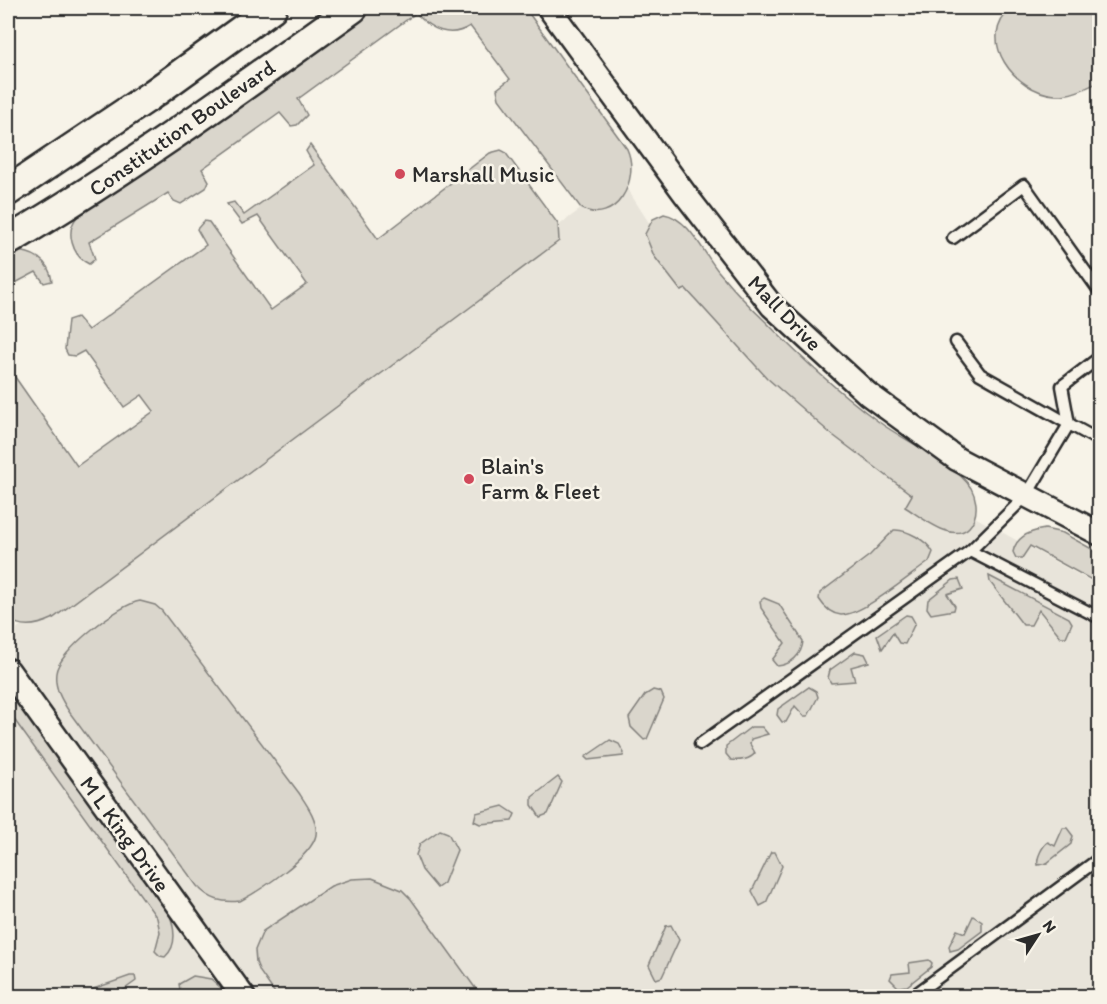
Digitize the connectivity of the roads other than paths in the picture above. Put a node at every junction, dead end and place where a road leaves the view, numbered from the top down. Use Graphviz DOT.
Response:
graph roads {
  1 [pos="272,8"];
  2 [pos="353,8"];
  3 [pos="549,8"];
  4 [pos="8,191"];
  5 [pos="953,238"];
  6 [pos="8,241"];
  7 [pos="1100,292"];
  8 [pos="956,342"];
  9 [pos="1100,357"];
  10 [pos="1070,424"];
  11 [pos="1100,441"];
  12 [pos="1026,496"];
  13 [pos="1100,534"];
  14 [pos="970,551"];
  15 [pos="1100,618"];
  16 [pos="8,670"];
  17 [pos="700,744"];
  18 [pos="1100,858"];
  19 [pos="243,996"];
  20 [pos="913,996"];
  1 -- 4 [label="street, Constitution Boulevard"];
  2 -- 6 [label="street, Constitution Boulevard"];
  3 -- 12 [label="street, Mall Drive"];
  5 -- 7 [label="lane"];
  8 -- 10 [label="lane"];
  9 -- 10 [label="lane"];
  10 -- 11 [label="lane"];
  10 -- 12 [label="lane"];
  12 -- 13 [label="street, Mall Drive"];
  12 -- 14 [label="lane"];
  14 -- 15 [label="lane"];
  14 -- 17 [label="lane"];
  16 -- 19 [label="street, M L King Drive"];
  18 -- 20 [label="lane"];
}
